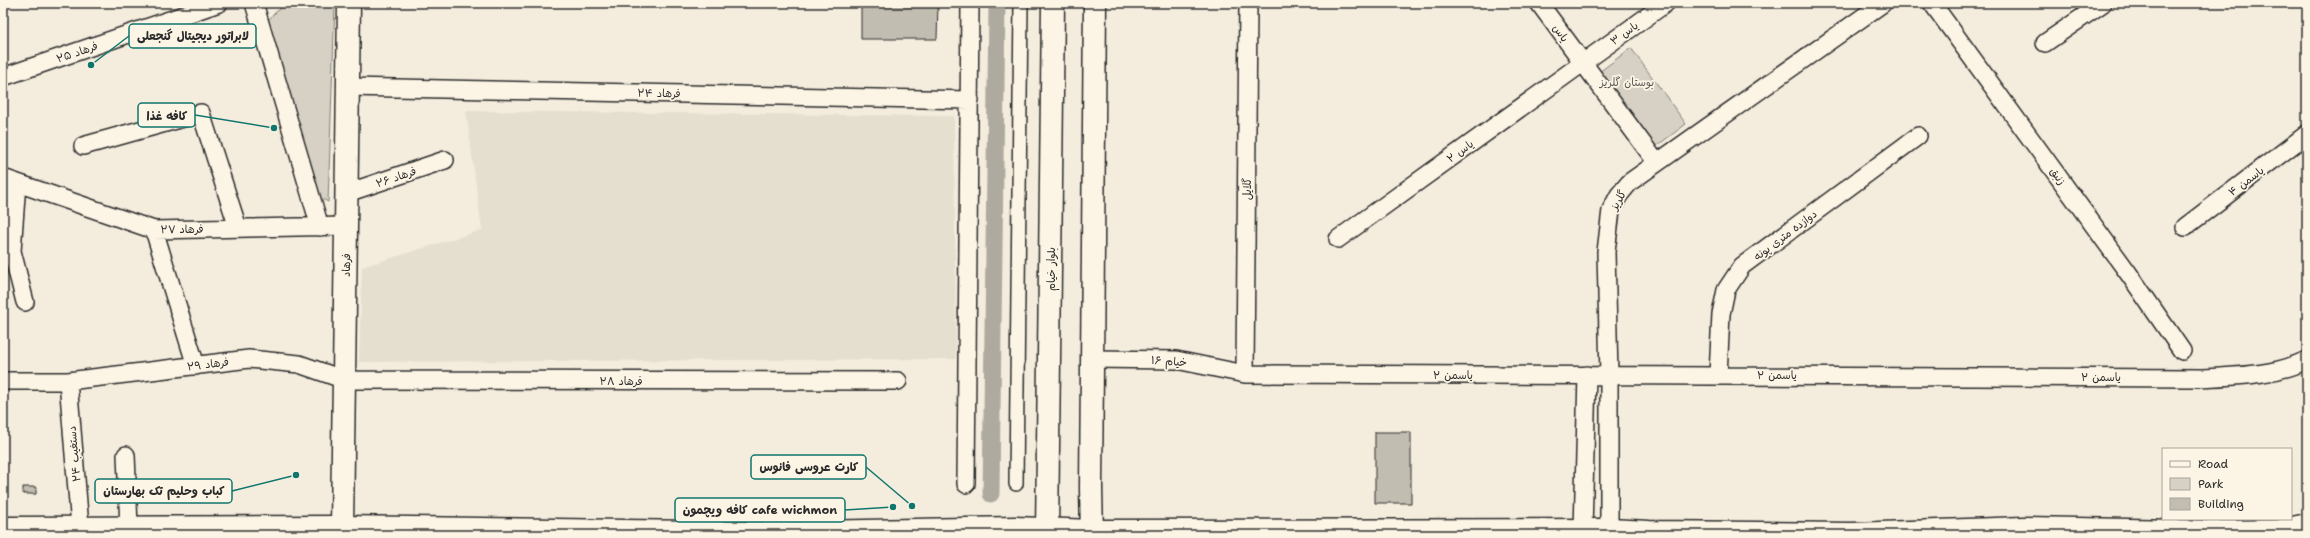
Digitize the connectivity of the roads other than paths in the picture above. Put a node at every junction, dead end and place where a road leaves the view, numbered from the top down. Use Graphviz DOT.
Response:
graph roads {
  1 [pos="218,3"];
  2 [pos="254,3"];
  3 [pos="349,3"];
  4 [pos="970,3"];
  5 [pos="1021,3"];
  6 [pos="1053,3"];
  7 [pos="1094,3"];
  8 [pos="1248,3"];
  9 [pos="1539,3"];
  10 [pos="1666,3"];
  11 [pos="1883,3"];
  12 [pos="1932,3"];
  13 [pos="2103,3"];
  14 [pos="2045,43"];
  15 [pos="1583,62"];
  16 [pos="3,77"];
  17 [pos="348,87"];
  18 [pos="970,100"];
  19 [pos="2307,134"];
  20 [pos="1918,136"];
  21 [pos="83,146"];
  22 [pos="445,160"];
  23 [pos="1658,163"];
  24 [pos="10,180"];
  25 [pos="347,193"];
  26 [pos="320,226"];
  27 [pos="346,226"];
  28 [pos="2185,227"];
  29 [pos="238,228"];
  30 [pos="154,230"];
  31 [pos="1338,239"];
  32 [pos="25,302"];
  33 [pos="2182,351"];
  34 [pos="1092,359"];
  35 [pos="2307,360"];
  36 [pos="196,366"];
  37 [pos="1245,374"];
  38 [pos="1609,375"];
  39 [pos="1718,375"];
  40 [pos="1587,376"];
  41 [pos="344,380"];
  42 [pos="3,381"];
  43 [pos="68,381"];
  44 [pos="898,381"];
  45 [pos="126,456"];
  46 [pos="966,484"];
  47 [pos="1016,484"];
  48 [pos="2307,525"];
  49 [pos="80,527"];
  50 [pos="129,527"];
  51 [pos="342,527"];
  52 [pos="3,528"];
  53 [pos="1047,532"];
  54 [pos="1609,532"];
  55 [pos="1092,533"];
  56 [pos="1583,533"];
  1 -- 16 [label="street, فرهاد ۲۵"];
  2 -- 26 [label="street"];
  3 -- 17 [label="main road, فرهاد"];
  4 -- 18 [label="street"];
  5 -- 47 [label="street"];
  6 -- 53 [label="main road, بلوار خیام"];
  7 -- 34 [label="main road"];
  8 -- 37 [label="street, گلایل"];
  9 -- 15 [label="street, یاس"];
  10 -- 15 [label="street, یاس ۳"];
  11 -- 23 [label="street, گلریز"];
  12 -- 33 [label="street, زنبق"];
  13 -- 14 [label="street"];
  15 -- 23 [label="street, یاس"];
  15 -- 31 [label="street, یاس ۲"];
  17 -- 18 [label="street, فرهاد ۲۴"];
  17 -- 25 [label="main road, فرهاد"];
  18 -- 46 [label="street"];
  19 -- 28 [label="street, یاسمن ۴"];
  20 -- 39 [label="street, دوازده متری پونه"];
  21 -- 29 [label="street"];
  22 -- 25 [label="street, فرهاد ۲۶"];
  23 -- 38 [label="street, گلریز"];
  24 -- 30 [label="street, فرهاد ۲۷"];
  24 -- 32 [label="street"];
  25 -- 27 [label="main road, فرهاد"];
  26 -- 27 [label="street, فرهاد ۲۷"];
  26 -- 29 [label="street, فرهاد ۲۷"];
  27 -- 41 [label="main road, فرهاد"];
  29 -- 30 [label="street, فرهاد ۲۷"];
  30 -- 36 [label="street"];
  34 -- 37 [label="street, خیام ۱۶"];
  34 -- 55 [label="main road"];
  35 -- 39 [label="street, یاسمن ۲"];
  36 -- 41 [label="street, فرهاد ۲۹"];
  36 -- 43 [label="street, فرهاد ۲۹"];
  37 -- 40 [label="street, یاسمن ۲"];
  38 -- 39 [label="street, یاسمن ۲"];
  38 -- 40 [label="street, یاسمن ۲"];
  38 -- 54 [label="street, گلریز"];
  40 -- 56 [label="street"];
  41 -- 44 [label="street, فرهاد ۲۸"];
  41 -- 51 [label="main road, فرهاد"];
  42 -- 43 [label="street, فرهاد ۲۹"];
  43 -- 49 [label="street, دستغیب ۲۴"];
  45 -- 50 [label="street"];
  48 -- 54 [label="main road"];
  49 -- 50 [label="main road"];
  49 -- 52 [label="main road"];
  50 -- 51 [label="main road"];
  51 -- 53 [label="main road"];
  53 -- 55 [label="main road"];
  54 -- 56 [label="main road"];
  55 -- 56 [label="main road"];
}
